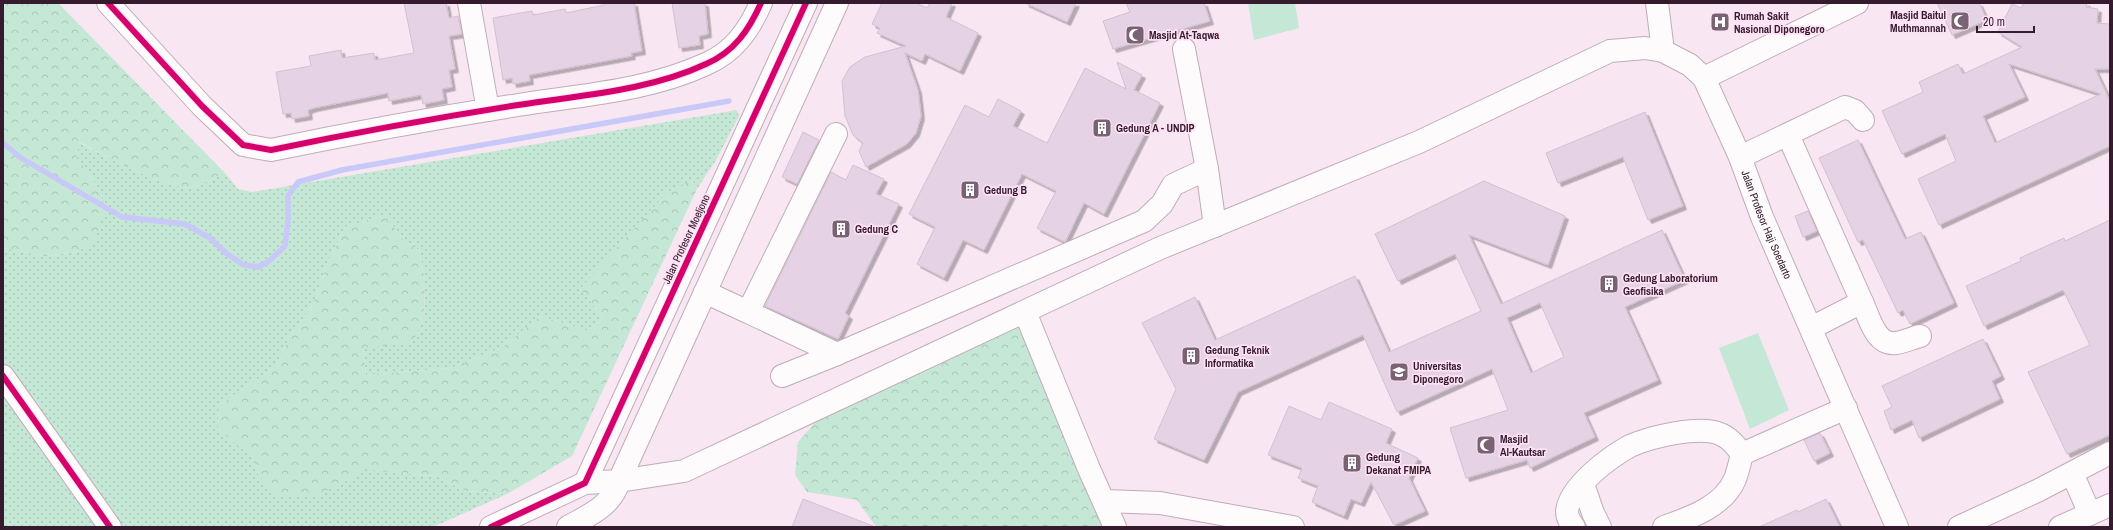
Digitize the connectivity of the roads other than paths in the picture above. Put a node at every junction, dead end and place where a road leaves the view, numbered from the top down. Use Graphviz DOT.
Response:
graph roads {
  1 [pos="108,3"];
  2 [pos="470,3"];
  3 [pos="762,3"];
  4 [pos="806,3"];
  5 [pos="837,3"];
  6 [pos="1657,3"];
  7 [pos="1857,3"];
  8 [pos="1184,49"];
  9 [pos="1663,51"];
  10 [pos="1704,78"];
  11 [pos="488,110"];
  12 [pos="1862,120"];
  13 [pos="836,134"];
  14 [pos="1788,135"];
  15 [pos="1740,157"];
  16 [pos="1207,169"];
  17 [pos="1215,226"];
  18 [pos="705,292"];
  19 [pos="1862,302"];
  20 [pos="748,312"];
  21 [pos="1025,312"];
  22 [pos="1811,328"];
  23 [pos="1920,336"];
  24 [pos="837,354"];
  25 [pos="3,376"];
  26 [pos="782,376"];
  27 [pos="1846,408"];
  28 [pos="2110,453"];
  29 [pos="1742,454"];
  30 [pos="2072,473"];
  31 [pos="619,481"];
  32 [pos="585,483"];
  33 [pos="1583,484"];
  34 [pos="1104,501"];
  35 [pos="2110,505"];
  36 [pos="2090,514"];
  37 [pos="1965,526"];
  38 [pos="110,527"];
  39 [pos="491,527"];
  40 [pos="568,527"];
  41 [pos="1115,527"];
  42 [pos="1293,527"];
  43 [pos="1574,527"];
  44 [pos="1600,527"];
  45 [pos="1664,527"];
  46 [pos="1897,527"];
  47 [pos="2060,527"];
  1 -- 11 [label="street"];
  2 -- 11 [label="street"];
  3 -- 11 [label="street"];
  4 -- 32 [label="street, Jalan Profesor Moeljono"];
  5 -- 18 [label="street"];
  6 -- 9 [label="street"];
  7 -- 10 [label="street"];
  8 -- 16 [label="street"];
  9 -- 10 [label="street"];
  9 -- 17 [label="street"];
  10 -- 15 [label="street, Jalan Profesor Haji Soedarto"];
  12 -- 14 [label="street"];
  13 -- 20 [label="street"];
  14 -- 15 [label="street"];
  14 -- 19 [label="street"];
  15 -- 22 [label="street, Jalan Profesor Haji Soedarto"];
  16 -- 17 [label="street"];
  16 -- 24 [label="street"];
  17 -- 21 [label="street"];
  18 -- 20 [label="street"];
  18 -- 31 [label="street"];
  19 -- 22 [label="street"];
  19 -- 23 [label="street"];
  20 -- 24 [label="street"];
  21 -- 31 [label="street"];
  21 -- 34 [label="street"];
  22 -- 27 [label="street, Jalan Profesor Haji Soedarto"];
  24 -- 26 [label="street"];
  25 -- 38 [label="street"];
  27 -- 29 [label="street"];
  27 -- 46 [label="street, Jalan Profesor Haji Soedarto"];
  28 -- 30 [label="street"];
  29 -- 33 [label="street"];
  29 -- 45 [label="street"];
  30 -- 36 [label="street"];
  30 -- 37 [label="street"];
  31 -- 32 [label="street"];
  31 -- 40 [label="street"];
  32 -- 39 [label="street"];
  33 -- 43 [label="street"];
  33 -- 44 [label="street"];
  34 -- 41 [label="street"];
  34 -- 42 [label="street"];
  35 -- 36 [label="street"];
  36 -- 47 [label="street"];
}
